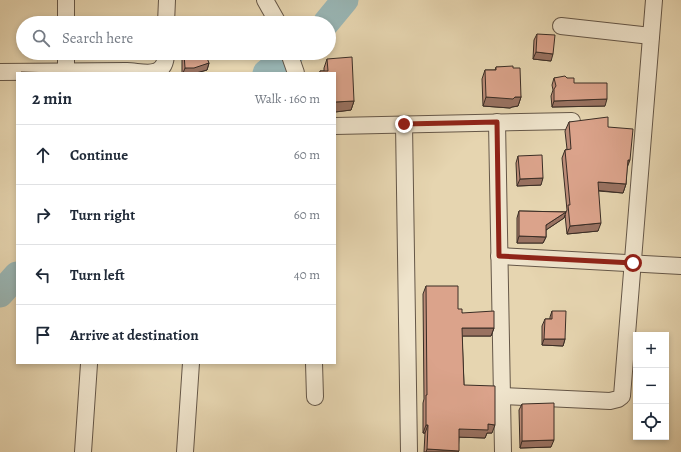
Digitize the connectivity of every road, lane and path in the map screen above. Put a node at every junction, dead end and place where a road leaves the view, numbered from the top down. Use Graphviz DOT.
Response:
graph roads {
  1 [pos="66,0"];
  2 [pos="167,0"];
  3 [pos="265,0"];
  4 [pos="654,0"];
  5 [pos="66,16"];
  6 [pos="166,16"];
  7 [pos="274,16"];
  8 [pos="561,26"];
  9 [pos="651,36"];
  10 [pos="66,60"];
  11 [pos="165,60"];
  12 [pos="291,60"];
  13 [pos="0,72"];
  14 [pos="66,72"];
  15 [pos="154,72"];
  16 [pos="154,72"];
  17 [pos="296,72"];
  18 [pos="572,121"];
  19 [pos="497,122"];
  20 [pos="404,124"];
  21 [pos="336,126"];
  22 [pos="499,256"];
  23 [pos="633,263"];
  24 [pos="681,266"];
  25 [pos="89,364"];
  26 [pos="191,364"];
  27 [pos="314,364"];
  28 [pos="501,396"];
  29 [pos="315,397"];
  30 [pos="83,452"];
  31 [pos="184,452"];
  32 [pos="409,452"];
  33 [pos="503,452"];
  1 -- 5 [label="street"];
  2 -- 6 [label="street"];
  3 -- 7 [label="street"];
  4 -- 9 [label="street"];
  8 -- 9 [label="street"];
  9 -- 23 [label="street"];
  10 -- 14 [label="street"];
  11 -- 15 [label="street"];
  12 -- 17 [label="street"];
  13 -- 14 [label="street"];
  14 -- 16 [label="street"];
  18 -- 19 [label="street"];
  19 -- 20 [label="street"];
  19 -- 22 [label="street"];
  20 -- 21 [label="street"];
  20 -- 32 [label="street"];
  22 -- 23 [label="street"];
  22 -- 28 [label="street"];
  23 -- 24 [label="street"];
  23 -- 28 [label="street"];
  25 -- 30 [label="street"];
  26 -- 31 [label="street"];
  27 -- 29 [label="street"];
  28 -- 33 [label="street"];
}
